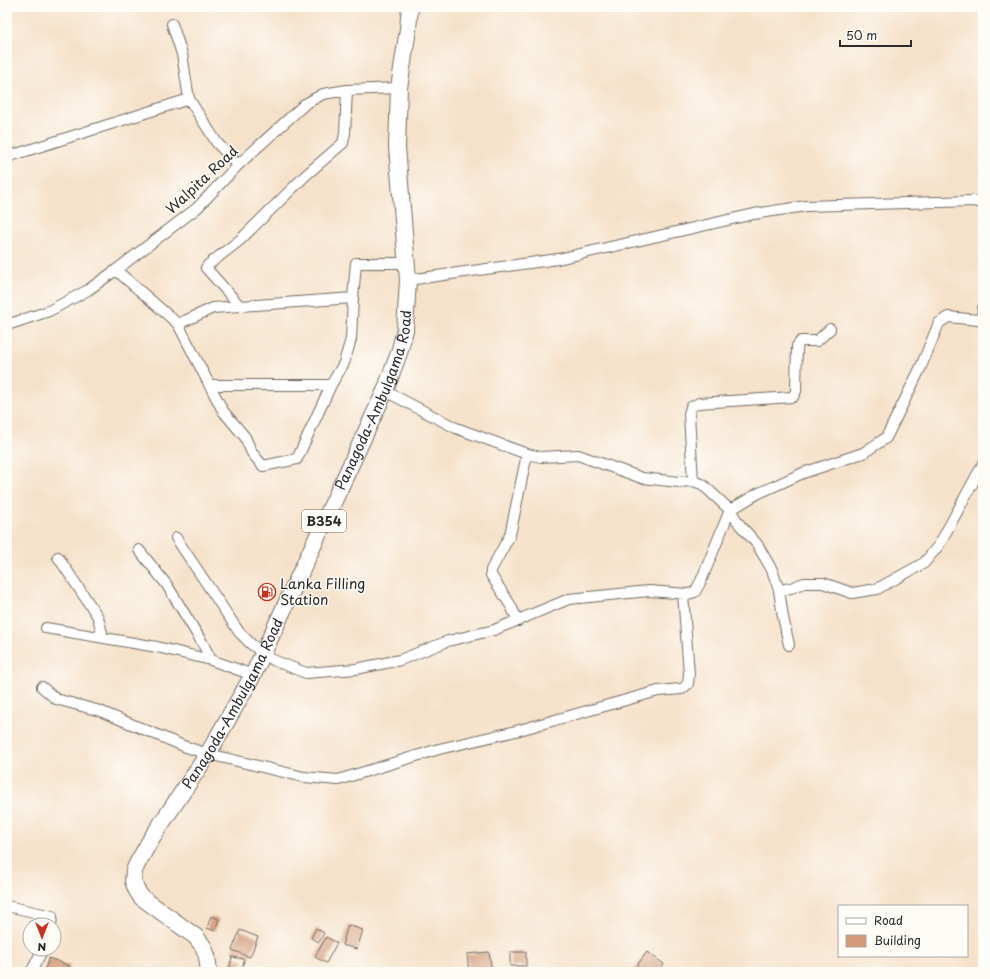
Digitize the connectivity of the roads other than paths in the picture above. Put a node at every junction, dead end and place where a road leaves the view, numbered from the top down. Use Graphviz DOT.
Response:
graph roads {
  1 [pos="410,7"];
  2 [pos="172,24"];
  3 [pos="400,88"];
  4 [pos="347,90"];
  5 [pos="189,99"];
  6 [pos="8,155"];
  7 [pos="238,165"];
  8 [pos="983,203"];
  9 [pos="407,263"];
  10 [pos="116,270"];
  11 [pos="408,280"];
  12 [pos="353,298"];
  13 [pos="240,306"];
  14 [pos="983,308"];
  15 [pos="178,324"];
  16 [pos="7,325"];
  17 [pos="830,329"];
  18 [pos="331,384"];
  19 [pos="209,385"];
  20 [pos="385,391"];
  21 [pos="527,454"];
  22 [pos="983,464"];
  23 [pos="693,482"];
  24 [pos="730,510"];
  25 [pos="176,538"];
  26 [pos="139,550"];
  27 [pos="58,557"];
  28 [pos="779,590"];
  29 [pos="683,594"];
  30 [pos="518,621"];
  31 [pos="46,628"];
  32 [pos="104,637"];
  33 [pos="789,645"];
  34 [pos="262,654"];
  35 [pos="211,660"];
  36 [pos="253,675"];
  37 [pos="42,687"];
  38 [pos="208,754"];
  39 [pos="7,906"];
  40 [pos="52,917"];
  41 [pos="39,957"];
  42 [pos="31,972"];
  43 [pos="209,972"];
  1 -- 3 [label="main road, Panagoda-Ambulgama Road / B354"];
  2 -- 5 [label="street"];
  3 -- 4 [label="street, Walpita Road"];
  3 -- 9 [label="main road, Panagoda-Ambulgama Road / B354"];
  4 -- 7 [label="street, Walpita Road"];
  4 -- 13 [label="street"];
  5 -- 6 [label="street"];
  5 -- 7 [label="street"];
  7 -- 10 [label="street, Walpita Road"];
  8 -- 11 [label="street"];
  9 -- 11 [label="main road, Panagoda-Ambulgama Road / B354"];
  9 -- 12 [label="street"];
  10 -- 15 [label="street"];
  10 -- 16 [label="street, Walpita Road"];
  11 -- 20 [label="main road, Panagoda-Ambulgama Road / B354"];
  12 -- 13 [label="street"];
  12 -- 18 [label="street"];
  13 -- 15 [label="street"];
  14 -- 24 [label="street"];
  15 -- 19 [label="street"];
  17 -- 23 [label="street"];
  18 -- 19 [label="street"];
  18 -- 19 [label="street"];
  20 -- 21 [label="street"];
  20 -- 34 [label="main road, Panagoda-Ambulgama Road / B354"];
  21 -- 23 [label="street"];
  21 -- 30 [label="street"];
  22 -- 28 [label="street"];
  23 -- 24 [label="street"];
  24 -- 28 [label="street"];
  24 -- 29 [label="street"];
  25 -- 34 [label="street"];
  26 -- 35 [label="street"];
  27 -- 32 [label="street"];
  28 -- 33 [label="street"];
  29 -- 30 [label="street"];
  29 -- 38 [label="street"];
  30 -- 34 [label="street"];
  31 -- 32 [label="street"];
  32 -- 35 [label="street"];
  34 -- 36 [label="main road, Panagoda-Ambulgama Road / B354"];
  35 -- 36 [label="street"];
  36 -- 38 [label="main road, Panagoda-Ambulgama Road / B354"];
  37 -- 38 [label="street"];
  38 -- 43 [label="main road, Panagoda-Ambulgama Road / B354"];
  39 -- 40 [label="street"];
  41 -- 42 [label="street"];
}
